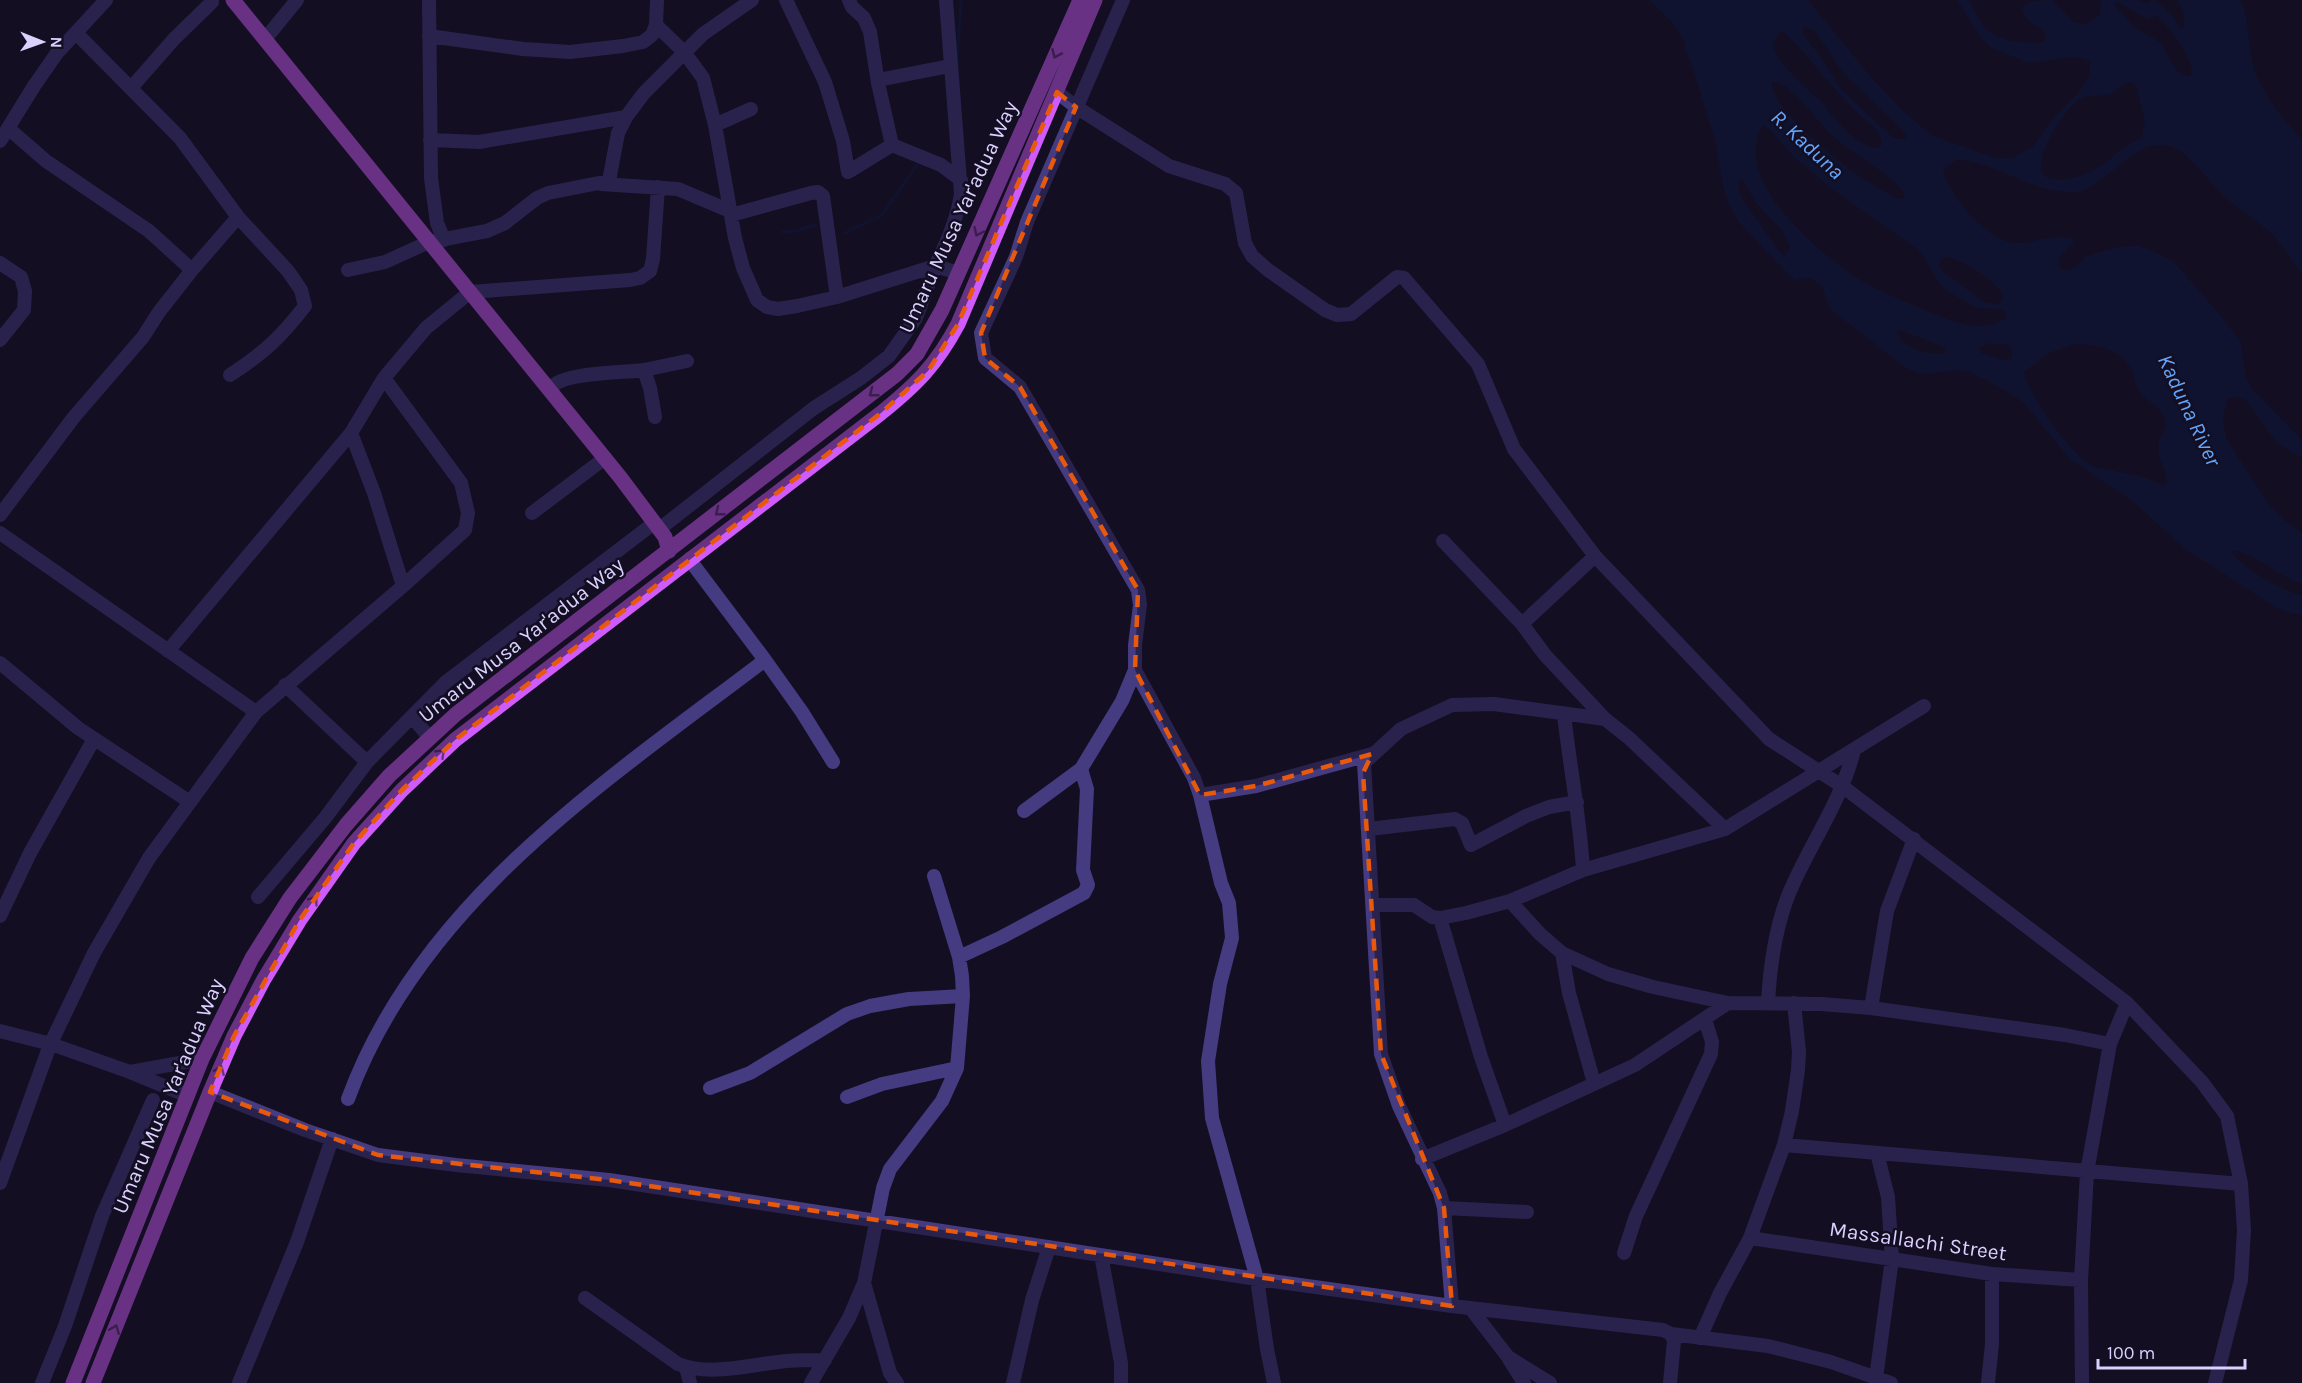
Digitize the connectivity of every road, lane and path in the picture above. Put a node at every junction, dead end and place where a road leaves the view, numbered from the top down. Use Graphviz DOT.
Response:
graph roads {
  1 [pos="106,0"];
  2 [pos="233,0"];
  3 [pos="243,0"];
  4 [pos="297,0"];
  5 [pos="429,0"];
  6 [pos="657,0"];
  7 [pos="752,0"];
  8 [pos="786,0"];
  9 [pos="849,0"];
  10 [pos="946,0"];
  11 [pos="1080,0"];
  12 [pos="1095,0"];
  13 [pos="1123,0"];
  14 [pos="209,1"];
  15 [pos="656,25"];
  16 [pos="76,33"];
  17 [pos="270,33"];
  18 [pos="429,36"];
  19 [pos="684,52"];
  20 [pos="950,66"];
  21 [pos="878,80"];
  22 [pos="131,88"];
  23 [pos="1057,92"];
  24 [pos="1076,106"];
  25 [pos="751,109"];
  26 [pos="626,117"];
  27 [pos="715,125"];
  28 [pos="8,128"];
  29 [pos="430,140"];
  30 [pos="0,141"];
  31 [pos="892,145"];
  32 [pos="961,180"];
  33 [pos="601,184"];
  34 [pos="658,188"];
  35 [pos="731,213"];
  36 [pos="238,217"];
  37 [pos="437,241"];
  38 [pos="0,263"];
  39 [pos="935,266"];
  40 [pos="192,270"];
  41 [pos="348,270"];
  42 [pos="959,273"];
  43 [pos="474,292"];
  44 [pos="837,297"];
  45 [pos="0,340"];
  46 [pos="687,360"];
  47 [pos="644,370"];
  48 [pos="230,375"];
  49 [pos="384,378"];
  50 [pos="552,387"];
  51 [pos="655,417"];
  52 [pos="351,433"];
  53 [pos="605,458"];
  54 [pos="532,513"];
  55 [pos="0,515"];
  56 [pos="658,525"];
  57 [pos="0,533"];
  58 [pos="1443,541"];
  59 [pos="675,546"];
  60 [pos="1595,556"];
  61 [pos="689,559"];
  62 [pos="403,586"];
  63 [pos="1522,624"];
  64 [pos="168,651"];
  65 [pos="765,660"];
  66 [pos="0,663"];
  67 [pos="1135,670"];
  68 [pos="285,685"];
  69 [pos="1924,706"];
  70 [pos="256,712"];
  71 [pos="1564,715"];
  72 [pos="412,717"];
  73 [pos="1605,719"];
  74 [pos="430,738"];
  75 [pos="94,739"];
  76 [pos="1854,750"];
  77 [pos="1372,754"];
  78 [pos="367,762"];
  79 [pos="833,762"];
  80 [pos="1081,769"];
  81 [pos="1821,770"];
  82 [pos="1842,786"];
  83 [pos="1200,795"];
  84 [pos="190,802"];
  85 [pos="1577,802"];
  86 [pos="1024,811"];
  87 [pos="1369,830"];
  88 [pos="1725,830"];
  89 [pos="1914,839"];
  90 [pos="1583,870"];
  91 [pos="934,876"];
  92 [pos="258,897"];
  93 [pos="1510,901"];
  94 [pos="1373,905"];
  95 [pos="0,916"];
  96 [pos="1440,918"];
  97 [pos="1562,953"];
  98 [pos="959,957"];
  99 [pos="963,996"];
  100 [pos="1728,1003"];
  101 [pos="1768,1003"];
  102 [pos="1794,1003"];
  103 [pos="2127,1004"];
  104 [pos="1871,1008"];
  105 [pos="1705,1019"];
  106 [pos="0,1031"];
  107 [pos="51,1044"];
  108 [pos="2110,1044"];
  109 [pos="202,1059"];
  110 [pos="957,1068"];
  111 [pos="130,1072"];
  112 [pos="1594,1083"];
  113 [pos="710,1088"];
  114 [pos="210,1092"];
  115 [pos="188,1096"];
  116 [pos="847,1097"];
  117 [pos="348,1099"];
  118 [pos="153,1100"];
  119 [pos="1505,1125"];
  120 [pos="174,1131"];
  121 [pos="192,1138"];
  122 [pos="332,1139"];
  123 [pos="1784,1145"];
  124 [pos="1877,1153"];
  125 [pos="4,1156"];
  126 [pos="1422,1159"];
  127 [pos="2086,1172"];
  128 [pos="0,1183"];
  129 [pos="2241,1184"];
  130 [pos="1444,1208"];
  131 [pos="1527,1212"];
  132 [pos="879,1220"];
  133 [pos="1750,1238"];
  134 [pos="1049,1247"];
  135 [pos="1624,1253"];
  136 [pos="1101,1255"];
  137 [pos="1892,1259"];
  138 [pos="1992,1274"];
  139 [pos="1257,1279"];
  140 [pos="2081,1280"];
  141 [pos="864,1283"];
  142 [pos="585,1298"];
  143 [pos="1452,1306"];
  144 [pos="1472,1309"];
  145 [pos="1671,1334"];
  146 [pos="1700,1338"];
  147 [pos="1508,1357"];
  148 [pos="825,1360"];
  149 [pos="686,1367"];
  150 [pos="1876,1378"];
  151 [pos="42,1383"];
  152 [pos="73,1383"];
  153 [pos="93,1383"];
  154 [pos="239,1383"];
  155 [pos="690,1383"];
  156 [pos="812,1383"];
  157 [pos="897,1383"];
  158 [pos="1013,1383"];
  159 [pos="1121,1383"];
  160 [pos="1274,1383"];
  161 [pos="1524,1383"];
  162 [pos="1550,1383"];
  163 [pos="1670,1383"];
  164 [pos="1891,1383"];
  165 [pos="1988,1383"];
  166 [pos="2082,1383"];
  167 [pos="2215,1383"];
  1 -- 16 [label="street"];
  2 -- 37 [label="main road"];
  3 -- 17 [label="main road"];
  4 -- 17 [label="street"];
  5 -- 18 [label="street"];
  6 -- 15 [label="street"];
  7 -- 19 [label="street"];
  8 -- 31 [label="street"];
  9 -- 21 [label="street"];
  10 -- 20 [label="street"];
  11 -- 42 [label="main road, Umaru Musa Yar'adua Way, one-way"];
  12 -- 23 [label="main road, Umaru Musa Yar'adua Way"];
  13 -- 24 [label="street"];
  14 -- 22 [label="street"];
  15 -- 18 [label="street"];
  15 -- 19 [label="street"];
  16 -- 22 [label="street"];
  16 -- 28 [label="street"];
  17 -- 37 [label="main road"];
  18 -- 29 [label="street"];
  19 -- 26 [label="street"];
  19 -- 27 [label="street"];
  20 -- 21 [label="street"];
  20 -- 32 [label="street"];
  21 -- 31 [label="street"];
  22 -- 36 [label="street"];
  23 -- 24 [label="street"];
  23 -- 61 [label="main road, Umaru Musa Yar'adua Way"];
  24 -- 60 [label="street"];
  24 -- 67 [label="street"];
  25 -- 27 [label="street"];
  26 -- 29 [label="street"];
  26 -- 33 [label="street"];
  27 -- 35 [label="street"];
  28 -- 30 [label="street"];
  28 -- 40 [label="street"];
  29 -- 37 [label="street"];
  31 -- 32 [label="street"];
  32 -- 39 [label="street"];
  33 -- 34 [label="street"];
  33 -- 37 [label="street"];
  34 -- 35 [label="street"];
  34 -- 43 [label="street"];
  35 -- 44 [label="street"];
  35 -- 44 [label="street"];
  36 -- 40 [label="street"];
  36 -- 48 [label="street"];
  37 -- 41 [label="street"];
  37 -- 43 [label="main road"];
  38 -- 45 [label="street"];
  39 -- 42 [label="street"];
  39 -- 44 [label="street"];
  39 -- 56 [label="street"];
  40 -- 55 [label="street"];
  42 -- 59 [label="main road, Umaru Musa Yar'adua Way, one-way"];
  43 -- 49 [label="street"];
  43 -- 50 [label="main road"];
  43 -- 53 [label="main road"];
  46 -- 47 [label="street"];
  47 -- 50 [label="street"];
  47 -- 51 [label="street"];
  49 -- 52 [label="street"];
  49 -- 62 [label="street"];
  50 -- 56 [label="main road"];
  52 -- 62 [label="street"];
  52 -- 64 [label="street"];
  53 -- 54 [label="street"];
  53 -- 56 [label="main road"];
  56 -- 59 [label="main road"];
  56 -- 72 [label="street"];
  57 -- 64 [label="street"];
  58 -- 63 [label="street"];
  59 -- 74 [label="main road, Umaru Musa Yar'adua Way"];
  60 -- 63 [label="street"];
  60 -- 81 [label="street"];
  61 -- 65 [label="street"];
  114 -- 61 [label="main road, Umaru Musa Yar'adua Way, one-way"];
  62 -- 68 [label="street"];
  63 -- 73 [label="street"];
  64 -- 70 [label="street"];
  65 -- 79 [label="street"];
  65 -- 117 [label="street"];
  66 -- 75 [label="street"];
  67 -- 80 [label="street"];
  67 -- 83 [label="street"];
  68 -- 70 [label="street"];
  68 -- 78 [label="street"];
  69 -- 76 [label="street"];
  70 -- 84 [label="street"];
  71 -- 73 [label="street"];
  71 -- 77 [label="street"];
  71 -- 85 [label="street"];
  72 -- 74 [label="street"];
  72 -- 78 [label="street"];
  73 -- 88 [label="street"];
  74 -- 109 [label="main road, Umaru Musa Yar'adua Way"];
  75 -- 84 [label="street"];
  75 -- 95 [label="street"];
  76 -- 81 [label="street"];
  76 -- 82 [label="street"];
  77 -- 83 [label="street"];
  77 -- 87 [label="street"];
  78 -- 92 [label="street"];
  80 -- 86 [label="street"];
  80 -- 98 [label="street"];
  81 -- 82 [label="street"];
  81 -- 88 [label="street"];
  82 -- 89 [label="street"];
  82 -- 101 [label="street"];
  83 -- 139 [label="street"];
  84 -- 107 [label="street"];
  85 -- 87 [label="street"];
  85 -- 90 [label="street"];
  87 -- 94 [label="street"];
  88 -- 90 [label="street"];
  89 -- 103 [label="street"];
  89 -- 104 [label="street"];
  90 -- 93 [label="street"];
  91 -- 98 [label="street"];
  93 -- 96 [label="street"];
  93 -- 97 [label="street"];
  94 -- 96 [label="street"];
  94 -- 126 [label="street"];
  96 -- 119 [label="street"];
  97 -- 100 [label="street"];
  97 -- 112 [label="street"];
  98 -- 99 [label="street"];
  99 -- 110 [label="street"];
  99 -- 113 [label="street"];
  100 -- 101 [label="street"];
  100 -- 105 [label="street"];
  101 -- 102 [label="street"];
  102 -- 104 [label="street"];
  102 -- 123 [label="street"];
  103 -- 108 [label="street"];
  103 -- 129 [label="street"];
  104 -- 108 [label="street"];
  105 -- 112 [label="street"];
  105 -- 135 [label="street"];
  106 -- 107 [label="street"];
  107 -- 111 [label="street"];
  107 -- 125 [label="street"];
  108 -- 127 [label="street"];
  109 -- 111 [label="street"];
  109 -- 115 [label="main road, Umaru Musa Yar'adua Way"];
  110 -- 116 [label="street"];
  110 -- 132 [label="street"];
  111 -- 115 [label="street"];
  112 -- 119 [label="street"];
  114 -- 121 [label="main road, Umaru Musa Yar'adua Way"];
  114 -- 122 [label="street"];
  115 -- 120 [label="main road, Umaru Musa Yar'adua Way"];
  118 -- 151 [label="street"];
  119 -- 126 [label="street"];
  120 -- 121 [label="main road"];
  120 -- 152 [label="main road, Umaru Musa Yar'adua Way"];
  153 -- 121 [label="main road, Umaru Musa Yar'adua Way, one-way"];
  122 -- 132 [label="street"];
  122 -- 154 [label="street"];
  123 -- 124 [label="street"];
  123 -- 133 [label="street"];
  124 -- 127 [label="street"];
  124 -- 137 [label="street"];
  125 -- 128 [label="street"];
  126 -- 130 [label="street"];
  127 -- 129 [label="street"];
  127 -- 140 [label="street"];
  129 -- 167 [label="street"];
  130 -- 131 [label="street"];
  130 -- 143 [label="street"];
  132 -- 134 [label="street"];
  132 -- 141 [label="street"];
  133 -- 137 [label="street, Massallachi Street"];
  133 -- 146 [label="street"];
  134 -- 136 [label="street"];
  134 -- 158 [label="street"];
  136 -- 139 [label="street"];
  136 -- 159 [label="street"];
  137 -- 138 [label="street, Massallachi Street"];
  137 -- 150 [label="street"];
  138 -- 140 [label="street, Massallachi Street"];
  138 -- 165 [label="street"];
  139 -- 143 [label="street"];
  139 -- 160 [label="street"];
  140 -- 166 [label="street"];
  141 -- 148 [label="street"];
  141 -- 157 [label="street"];
  142 -- 149 [label="street"];
  143 -- 144 [label="street"];
  144 -- 145 [label="street"];
  144 -- 147 [label="street"];
  145 -- 146 [label="street"];
  145 -- 163 [label="street"];
  146 -- 150 [label="street"];
  147 -- 161 [label="street"];
  147 -- 162 [label="street"];
  148 -- 149 [label="street"];
  148 -- 156 [label="street"];
  149 -- 155 [label="street"];
  150 -- 164 [label="street"];
}
